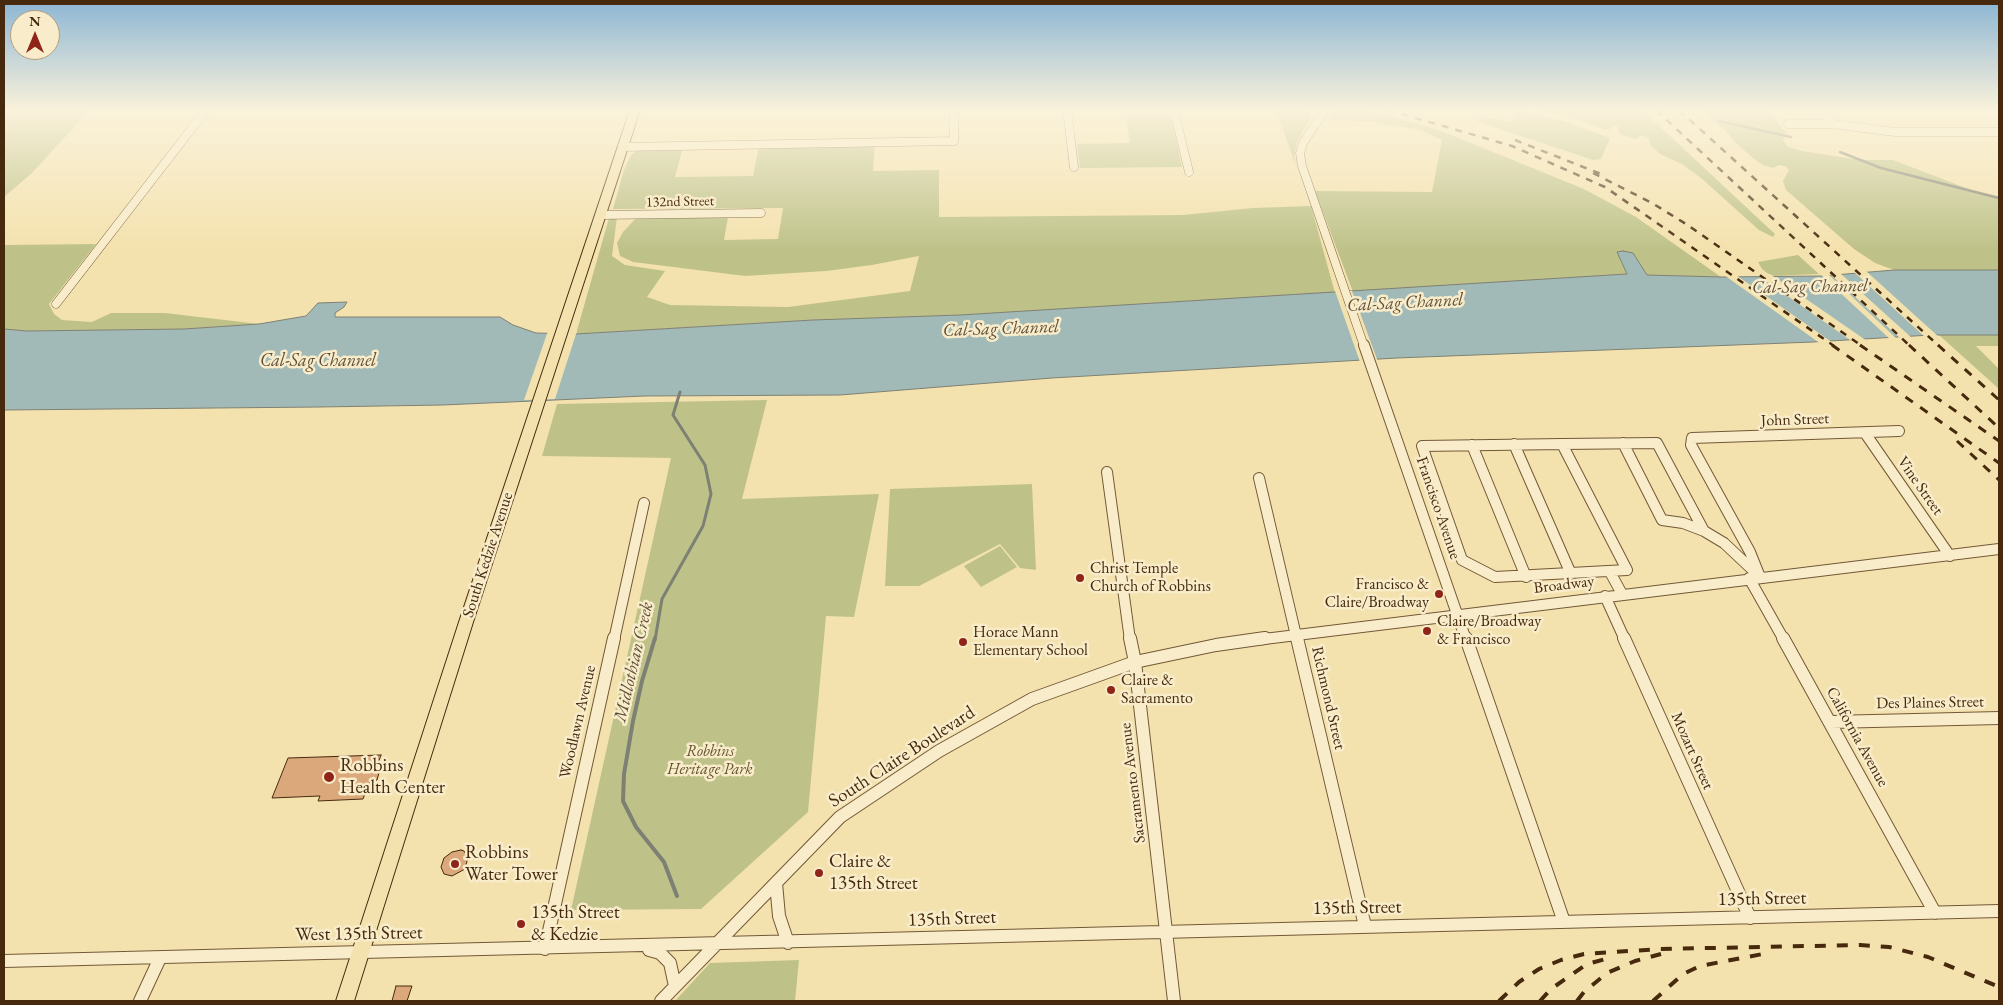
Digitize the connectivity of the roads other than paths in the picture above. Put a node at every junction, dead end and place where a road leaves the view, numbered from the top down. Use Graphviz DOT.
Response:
graph roads {
  1 [pos="170,157"];
  2 [pos="619,157"];
  3 [pos="1073,157"];
  4 [pos="1185,157"];
  5 [pos="1301,157"];
  6 [pos="1074,167"];
  7 [pos="1189,172"];
  8 [pos="761,213"];
  9 [pos="600,215"];
  10 [pos="56,304"];
  11 [pos="1899,432"];
  12 [pos="1865,433"];
  13 [pos="1692,438"];
  14 [pos="1623,443"];
  15 [pos="1514,444"];
  16 [pos="1562,444"];
  17 [pos="1472,445"];
  18 [pos="1107,472"];
  19 [pos="1259,478"];
  20 [pos="644,503"];
  21 [pos="1704,531"];
  22 [pos="1999,550"];
  23 [pos="1950,556"];
  24 [pos="1610,572"];
  25 [pos="1571,574"];
  26 [pos="1526,577"];
  27 [pos="1754,577"];
  28 [pos="1622,594"];
  29 [pos="1605,596"];
  30 [pos="1458,615"];
  31 [pos="1296,634"];
  32 [pos="1135,662"];
  33 [pos="1999,718"];
  34 [pos="1831,722"];
  35 [pos="776,883"];
  36 [pos="1999,911"];
  37 [pos="1935,913"];
  38 [pos="1750,918"];
  39 [pos="1564,922"];
  40 [pos="1365,926"];
  41 [pos="1166,931"];
  42 [pos="788,943"];
  43 [pos="715,945"];
  44 [pos="636,947"];
  45 [pos="544,949"];
  46 [pos="361,953"];
  47 [pos="160,958"];
  48 [pos="4,961"];
  49 [pos="675,986"];
  50 [pos="140,1001"];
  51 [pos="345,1001"];
  52 [pos="661,1001"];
  53 [pos="1174,1001"];
  1 -- 10 [label="street"];
  2 -- 9 [label="main road, South Kedzie Avenue"];
  3 -- 6 [label="street"];
  4 -- 7 [label="street"];
  5 -- 30 [label="street, Francisco Avenue"];
  8 -- 9 [label="street, 132nd Street"];
  9 -- 46 [label="main road, South Kedzie Avenue"];
  11 -- 12 [label="street, John Street"];
  12 -- 13 [label="street, John Street"];
  12 -- 23 [label="street, Vine Street"];
  13 -- 27 [label="street, California Avenue"];
  14 -- 16 [label="street"];
  14 -- 21 [label="street"];
  14 -- 21 [label="street"];
  15 -- 16 [label="street"];
  15 -- 17 [label="street"];
  15 -- 25 [label="street"];
  16 -- 24 [label="street"];
  17 -- 26 [label="street"];
  17 -- 26 [label="street"];
  18 -- 32 [label="street, Sacramento Avenue"];
  19 -- 31 [label="street, Richmond Street"];
  20 -- 45 [label="street, Woodlawn Avenue"];
  21 -- 27 [label="street"];
  22 -- 23 [label="street, Broadway"];
  23 -- 27 [label="street, Broadway"];
  24 -- 25 [label="street"];
  24 -- 28 [label="street"];
  25 -- 26 [label="street"];
  27 -- 28 [label="street, Broadway"];
  27 -- 34 [label="street, California Avenue"];
  28 -- 29 [label="street, Broadway"];
  29 -- 30 [label="street, Broadway"];
  29 -- 38 [label="street, Mozart Street"];
  30 -- 31 [label="street, Broadway"];
  30 -- 39 [label="street, Francisco Avenue"];
  31 -- 32 [label="street, Broadway"];
  31 -- 40 [label="street, Richmond Street"];
  32 -- 35 [label="street, South Claire Boulevard"];
  32 -- 41 [label="street, Sacramento Avenue"];
  33 -- 34 [label="street, Des Plaines Street"];
  34 -- 37 [label="street, California Avenue"];
  35 -- 42 [label="street"];
  35 -- 43 [label="street, South Claire Boulevard"];
  36 -- 37 [label="street, 135th Street"];
  37 -- 38 [label="street, 135th Street"];
  38 -- 39 [label="street, 135th Street"];
  39 -- 40 [label="street, 135th Street"];
  40 -- 41 [label="street, 135th Street"];
  41 -- 42 [label="street, 135th Street"];
  41 -- 53 [label="street, Sacramento Avenue"];
  42 -- 43 [label="street, 135th Street"];
  43 -- 44 [label="street, West 135th Street"];
  43 -- 49 [label="street, South Claire Boulevard"];
  44 -- 45 [label="street, West 135th Street"];
  44 -- 49 [label="street"];
  45 -- 46 [label="street, West 135th Street"];
  46 -- 47 [label="street, West 135th Street"];
  46 -- 51 [label="main road, South Kedzie Avenue"];
  47 -- 48 [label="street, West 135th Street"];
  47 -- 50 [label="street"];
  49 -- 52 [label="street, South Claire Boulevard"];
}
